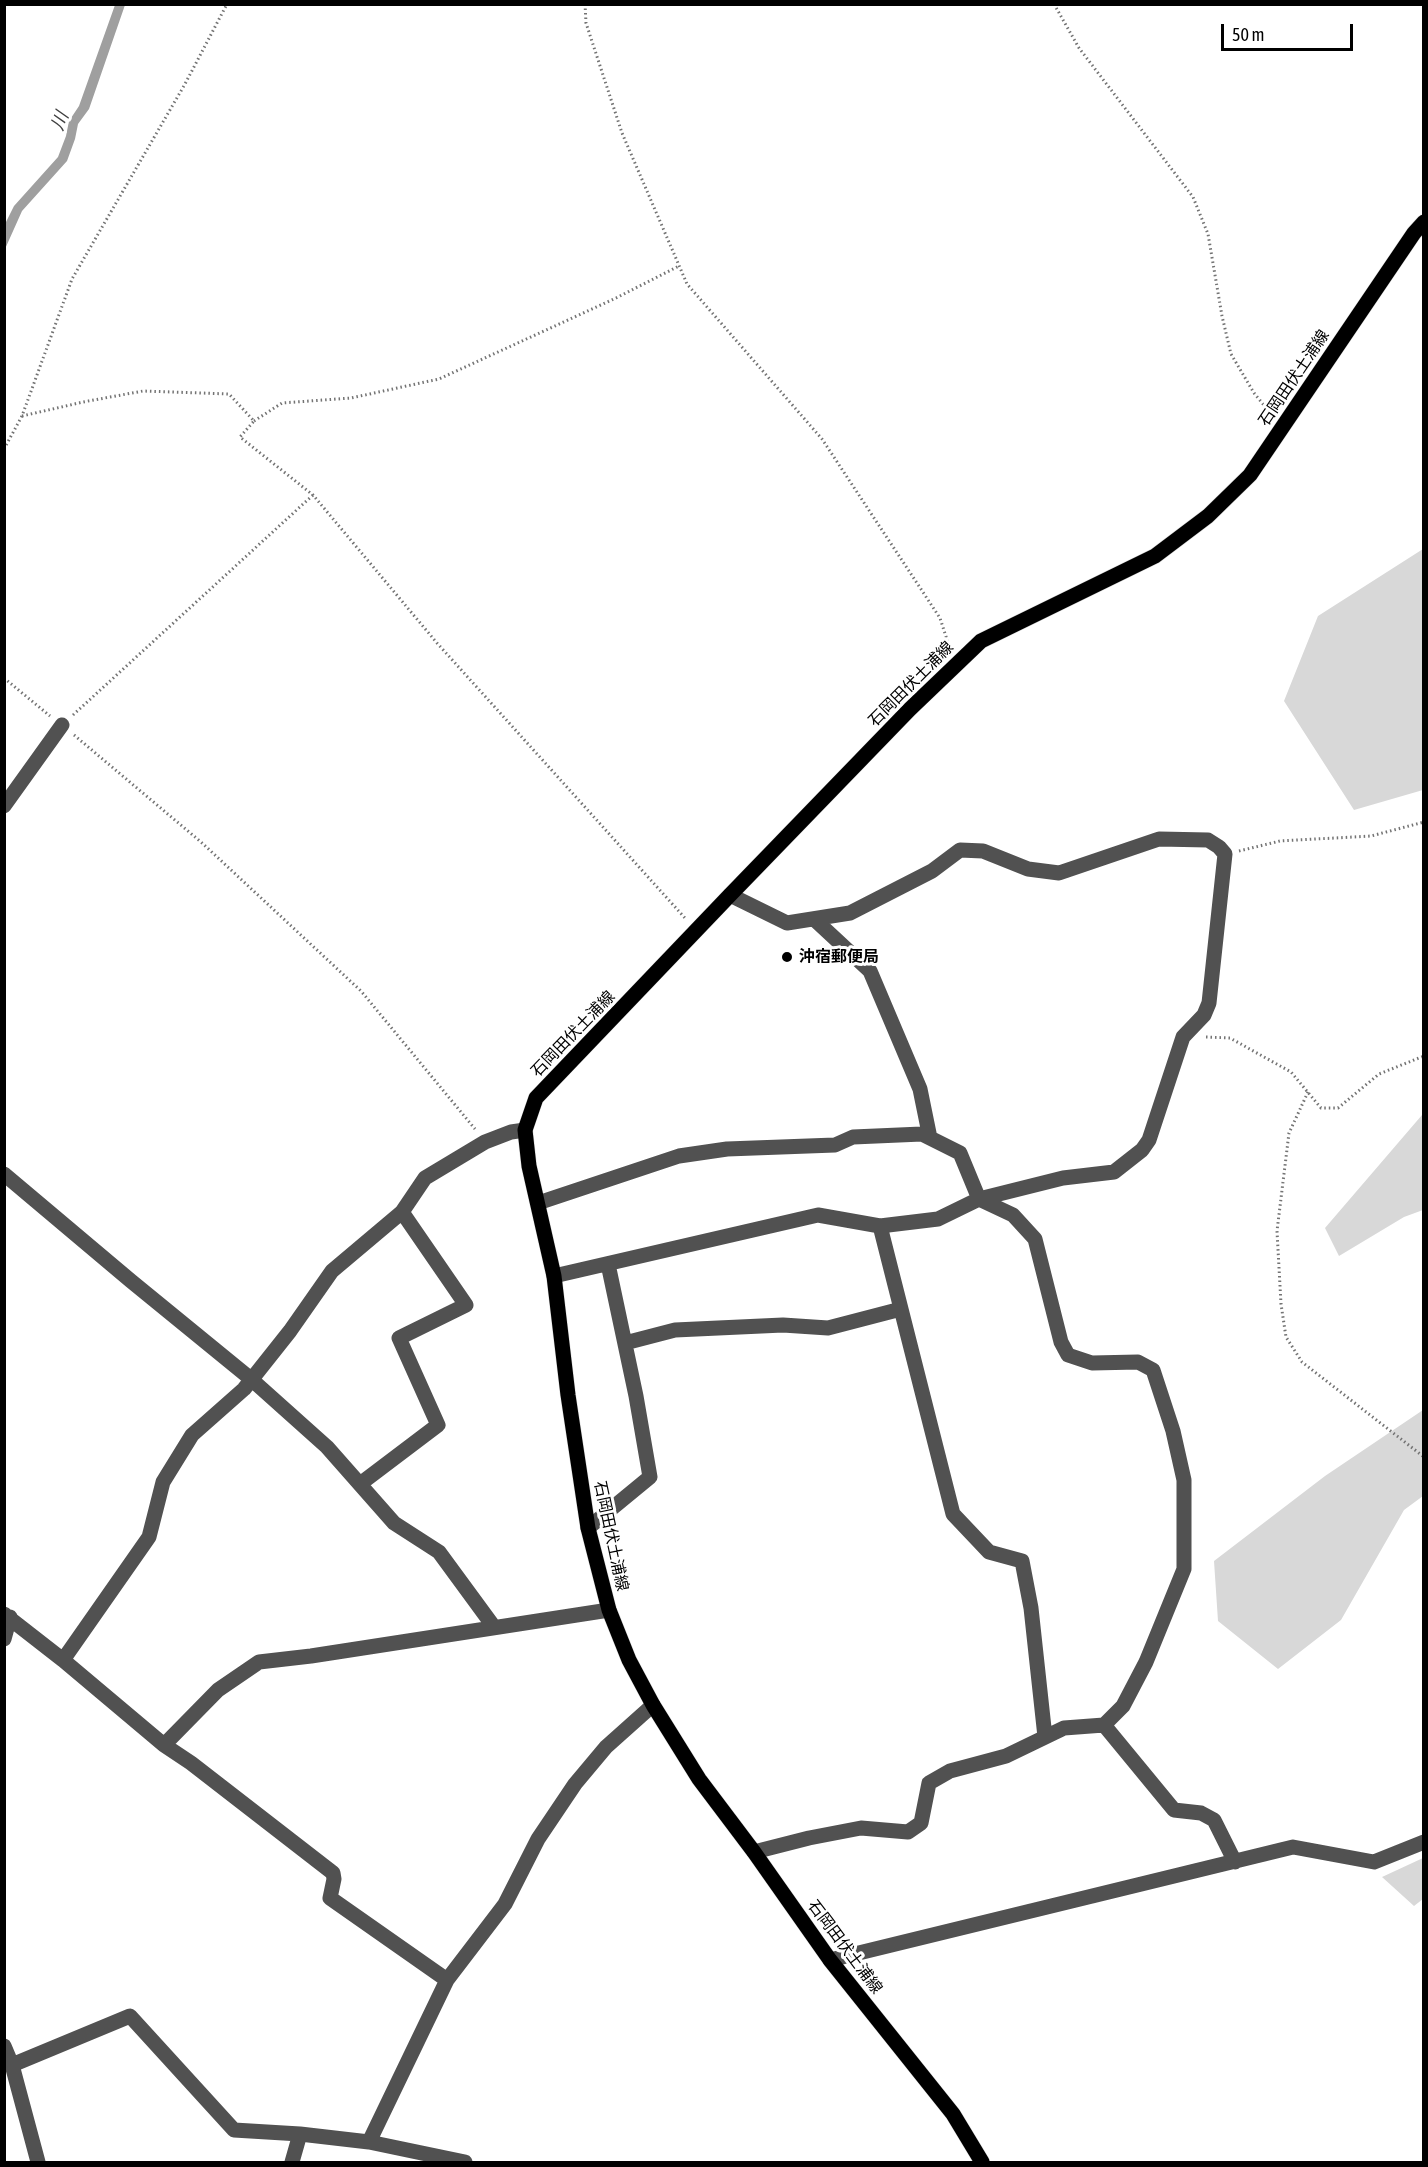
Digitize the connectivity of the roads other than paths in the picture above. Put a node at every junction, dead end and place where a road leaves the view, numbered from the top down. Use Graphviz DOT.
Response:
graph roads {
  1 [pos="1424,222"];
  2 [pos="62,725"];
  3 [pos="4,806"];
  4 [pos="730,895"];
  5 [pos="814,919"];
  6 [pos="525,1130"];
  7 [pos="930,1138"];
  8 [pos="4,1174"];
  9 [pos="979,1199"];
  10 [pos="538,1203"];
  11 [pos="402,1212"];
  12 [pos="880,1226"];
  13 [pos="608,1264"];
  14 [pos="554,1276"];
  15 [pos="901,1309"];
  16 [pos="625,1343"];
  17 [pos="250,1379"];
  18 [pos="360,1484"];
  19 [pos="588,1528"];
  20 [pos="609,1610"];
  21 [pos="7,1615"];
  22 [pos="494,1627"];
  23 [pos="4,1639"];
  24 [pos="63,1660"];
  25 [pos="652,1705"];
  26 [pos="1104,1725"];
  27 [pos="1045,1737"];
  28 [pos="164,1745"];
  29 [pos="1424,1842"];
  30 [pos="754,1852"];
  31 [pos="1235,1862"];
  32 [pos="830,1960"];
  33 [pos="447,1980"];
  34 [pos="4,2046"];
  35 [pos="12,2066"];
  36 [pos="300,2134"];
  37 [pos="369,2142"];
  38 [pos="38,2163"];
  39 [pos="292,2163"];
  40 [pos="465,2163"];
  41 [pos="982,2163"];
  1 -- 4 [label="main road, 石岡田伏土浦線"];
  2 -- 3 [label="street"];
  4 -- 5 [label="street"];
  4 -- 6 [label="main road, 石岡田伏土浦線"];
  5 -- 7 [label="street"];
  5 -- 9 [label="street"];
  6 -- 10 [label="main road, 石岡田伏土浦線"];
  6 -- 11 [label="street"];
  7 -- 9 [label="street"];
  7 -- 10 [label="street"];
  8 -- 17 [label="street"];
  9 -- 12 [label="street"];
  9 -- 26 [label="street"];
  10 -- 14 [label="main road, 石岡田伏土浦線"];
  11 -- 17 [label="street"];
  11 -- 18 [label="street"];
  12 -- 13 [label="street"];
  12 -- 15 [label="street"];
  13 -- 14 [label="street"];
  13 -- 16 [label="street"];
  14 -- 19 [label="main road, 石岡田伏土浦線"];
  15 -- 16 [label="street"];
  15 -- 27 [label="street"];
  16 -- 19 [label="street"];
  17 -- 18 [label="street"];
  17 -- 24 [label="street"];
  18 -- 22 [label="street"];
  19 -- 20 [label="main road, 石岡田伏土浦線"];
  20 -- 22 [label="street"];
  20 -- 25 [label="main road, 石岡田伏土浦線"];
  21 -- 23 [label="street"];
  21 -- 24 [label="street"];
  22 -- 28 [label="street"];
  24 -- 28 [label="street"];
  25 -- 30 [label="main road, 石岡田伏土浦線"];
  25 -- 33 [label="street"];
  26 -- 27 [label="street"];
  26 -- 31 [label="street"];
  27 -- 30 [label="street"];
  28 -- 33 [label="street"];
  29 -- 31 [label="street"];
  30 -- 32 [label="main road, 石岡田伏土浦線"];
  31 -- 32 [label="street"];
  32 -- 41 [label="main road, 石岡田伏土浦線"];
  33 -- 37 [label="street"];
  34 -- 35 [label="street"];
  35 -- 36 [label="street"];
  35 -- 38 [label="street"];
  36 -- 37 [label="street"];
  36 -- 39 [label="street"];
  37 -- 40 [label="street"];
}
